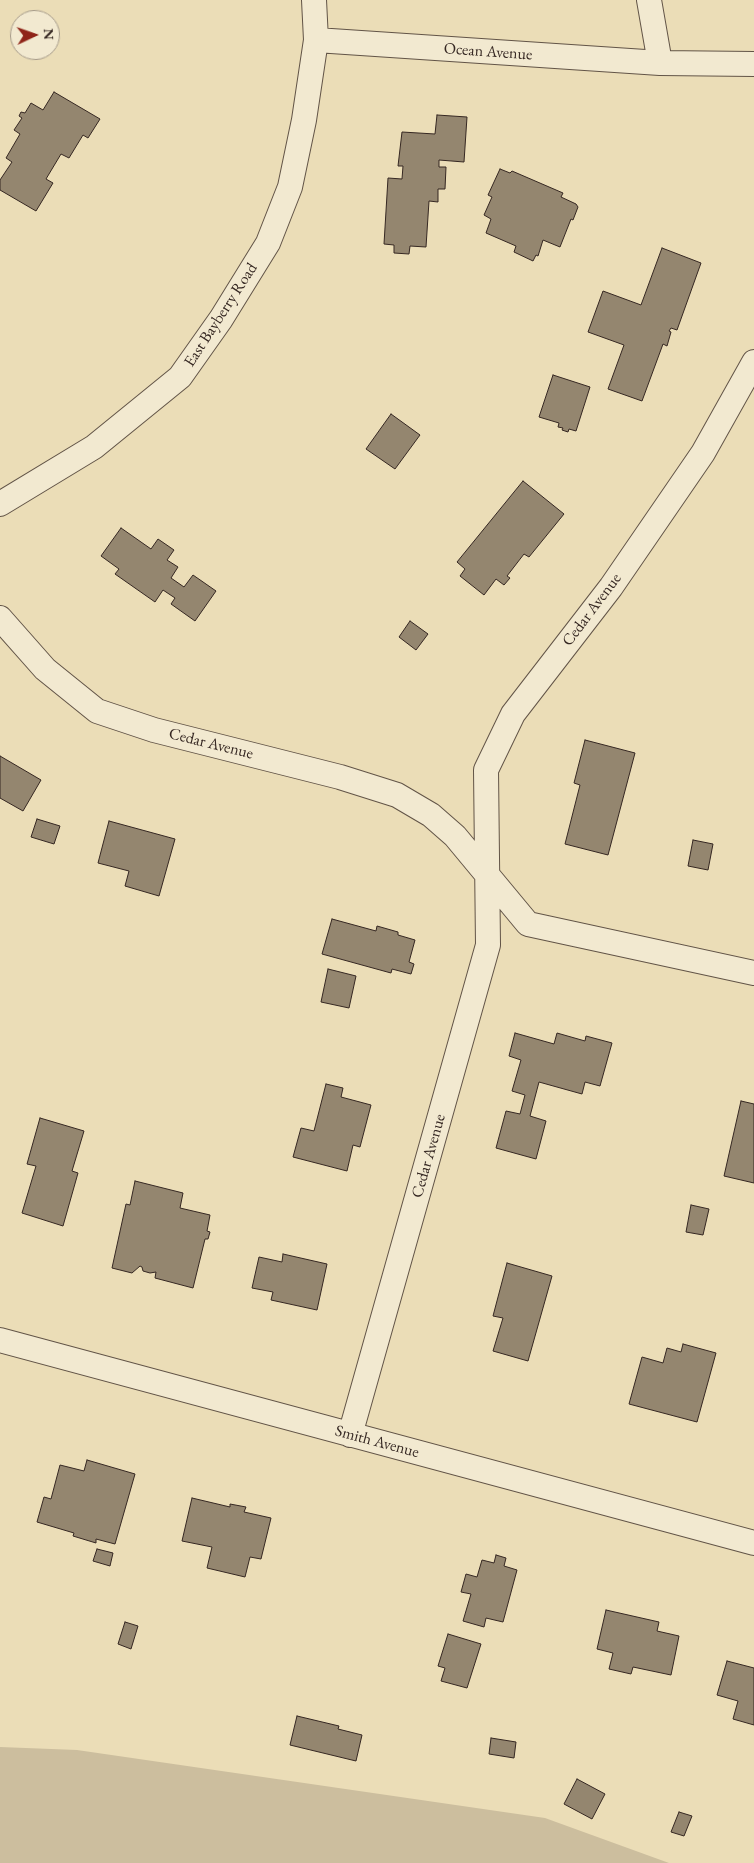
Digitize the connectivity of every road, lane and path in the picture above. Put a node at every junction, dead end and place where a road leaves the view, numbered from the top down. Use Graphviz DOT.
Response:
graph roads {
  1 [pos="314,0"];
  2 [pos="649,0"];
  3 [pos="316,40"];
  4 [pos="660,64"];
  5 [pos="754,64"];
  6 [pos="754,362"];
  7 [pos="0,504"];
  8 [pos="0,618"];
  9 [pos="486,873"];
  10 [pos="754,973"];
  11 [pos="0,1340"];
  12 [pos="350,1436"];
  13 [pos="754,1543"];
  1 -- 3 [label="street, East Bayberry Road"];
  2 -- 4 [label="street"];
  3 -- 4 [label="street, Ocean Avenue"];
  3 -- 7 [label="street, East Bayberry Road"];
  4 -- 5 [label="street, Ocean Avenue"];
  6 -- 9 [label="street, Cedar Avenue"];
  8 -- 9 [label="street, Cedar Avenue"];
  9 -- 10 [label="street, Cedar Avenue"];
  9 -- 12 [label="street, Cedar Avenue"];
  11 -- 12 [label="street, Smith Avenue"];
  12 -- 13 [label="street, Smith Avenue"];
}
